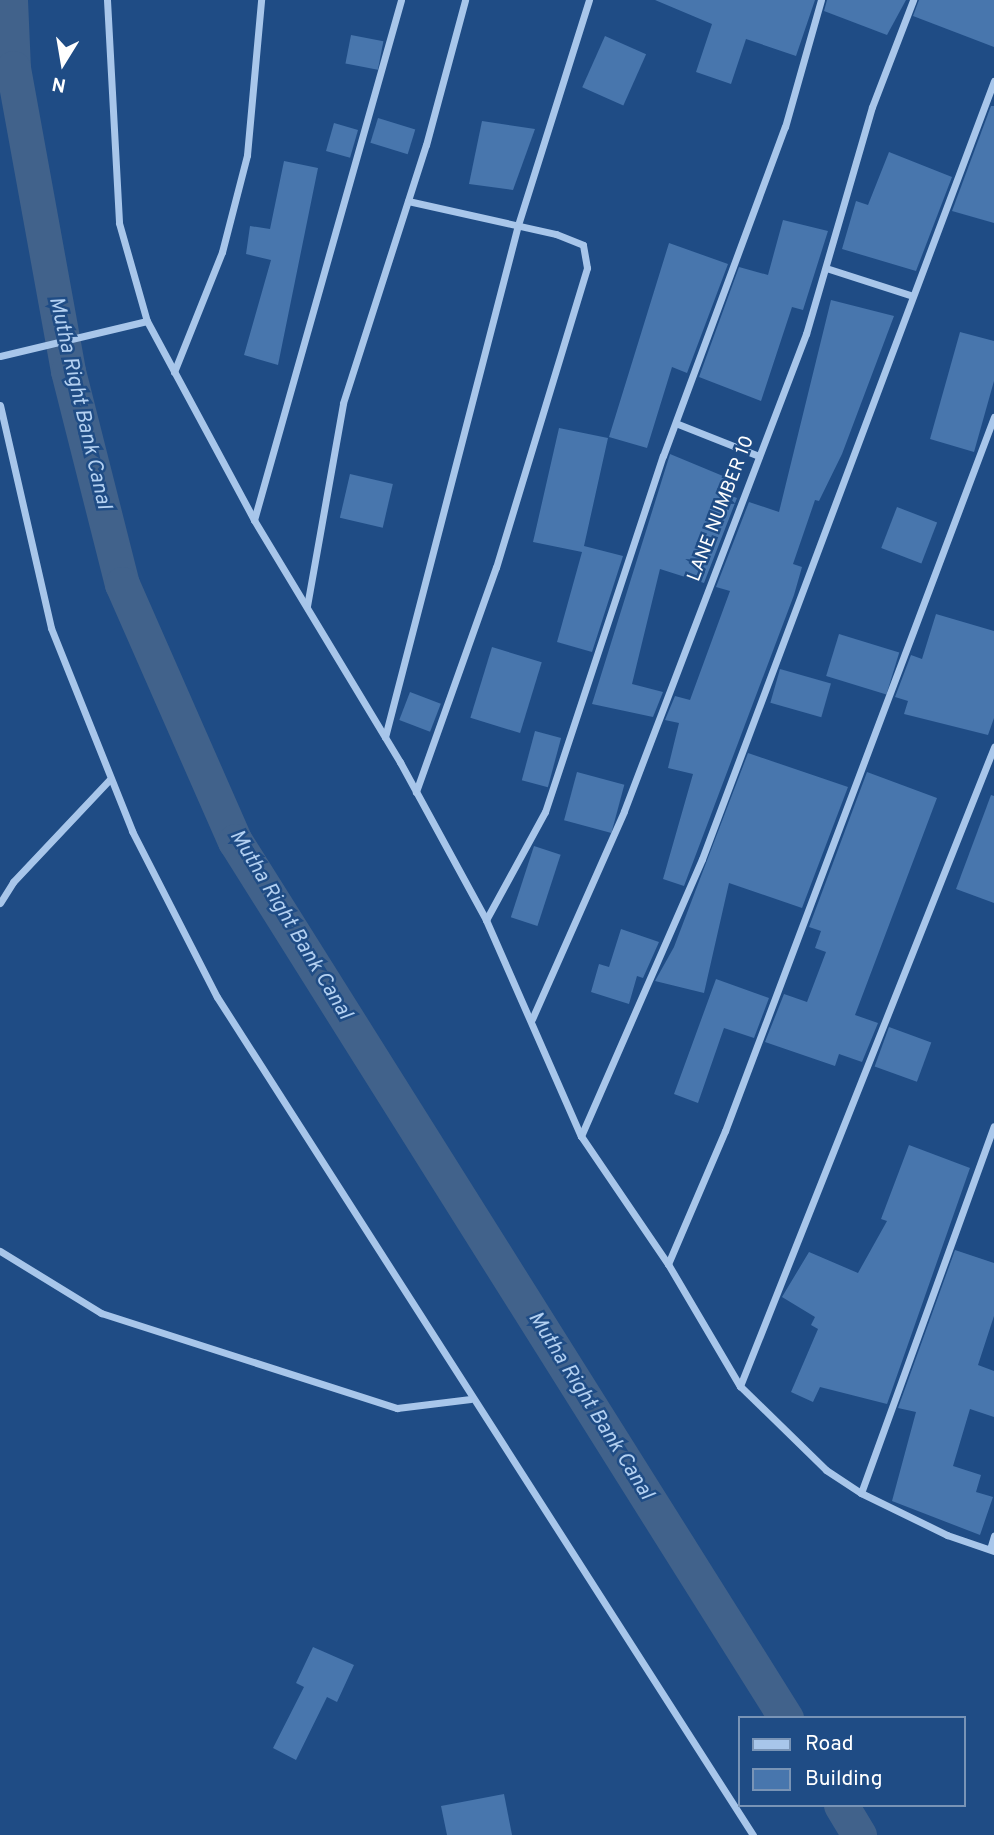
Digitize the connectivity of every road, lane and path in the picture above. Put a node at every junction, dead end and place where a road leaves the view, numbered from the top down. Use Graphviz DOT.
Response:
graph roads {
  1 [pos="107,0"];
  2 [pos="261,0"];
  3 [pos="401,0"];
  4 [pos="465,0"];
  5 [pos="589,0"];
  6 [pos="821,0"];
  7 [pos="913,0"];
  8 [pos="994,81"];
  9 [pos="408,201"];
  10 [pos="518,225"];
  11 [pos="827,268"];
  12 [pos="913,296"];
  13 [pos="147,321"];
  14 [pos="0,356"];
  15 [pos="174,372"];
  16 [pos="0,405"];
  17 [pos="994,417"];
  18 [pos="678,425"];
  19 [pos="759,456"];
  20 [pos="254,520"];
  21 [pos="307,607"];
  22 [pos="385,737"];
  23 [pos="994,747"];
  24 [pos="109,780"];
  25 [pos="416,792"];
  26 [pos="0,903"];
  27 [pos="486,920"];
  28 [pos="532,1019"];
  29 [pos="994,1126"];
  30 [pos="581,1136"];
  31 [pos="0,1251"];
  32 [pos="668,1264"];
  33 [pos="740,1386"];
  34 [pos="470,1399"];
  35 [pos="861,1493"];
  36 [pos="994,1536"];
  37 [pos="992,1550"];
  38 [pos="752,1835"];
  1 -- 13 [label="street"];
  2 -- 15 [label="street"];
  3 -- 20 [label="street"];
  4 -- 9 [label="street"];
  5 -- 10 [label="street"];
  6 -- 18 [label="street"];
  7 -- 11 [label="street, LANE NUMBER 10"];
  8 -- 12 [label="street"];
  9 -- 10 [label="street"];
  9 -- 21 [label="street"];
  10 -- 22 [label="street"];
  10 -- 25 [label="street"];
  11 -- 12 [label="street"];
  11 -- 19 [label="street, LANE NUMBER 10"];
  12 -- 30 [label="street"];
  13 -- 14 [label="street"];
  13 -- 15 [label="street"];
  15 -- 20 [label="street"];
  16 -- 24 [label="street"];
  17 -- 32 [label="street"];
  18 -- 19 [label="street"];
  18 -- 27 [label="street"];
  19 -- 28 [label="street, LANE NUMBER 10"];
  20 -- 21 [label="street"];
  21 -- 22 [label="street"];
  22 -- 25 [label="street"];
  23 -- 33 [label="street"];
  24 -- 26 [label="street"];
  24 -- 34 [label="street"];
  25 -- 27 [label="street"];
  27 -- 28 [label="street"];
  28 -- 30 [label="street"];
  29 -- 35 [label="street"];
  30 -- 32 [label="street"];
  31 -- 34 [label="street"];
  32 -- 33 [label="street"];
  33 -- 35 [label="street"];
  34 -- 38 [label="street"];
  35 -- 37 [label="street"];
  36 -- 37 [label="street"];
}
